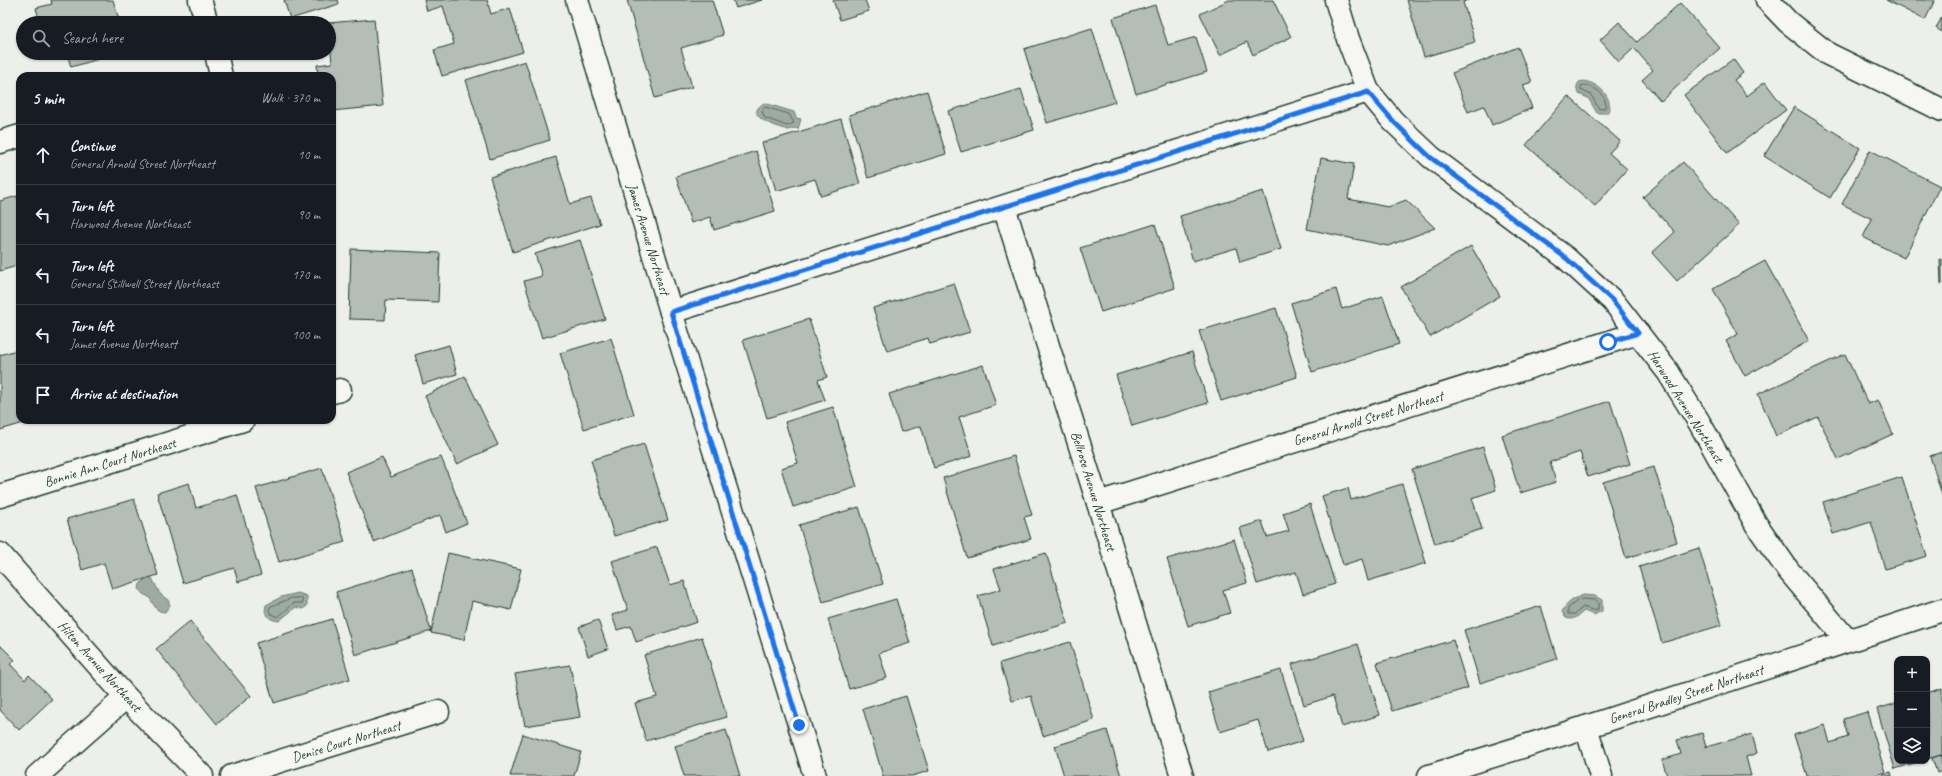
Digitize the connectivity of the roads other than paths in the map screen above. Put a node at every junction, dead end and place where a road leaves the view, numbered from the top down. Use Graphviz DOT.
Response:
graph roads {
  1 [pos="200,0"];
  2 [pos="577,0"];
  3 [pos="1336,0"];
  4 [pos="1767,0"];
  5 [pos="205,16"];
  6 [pos="218,60"];
  7 [pos="221,72"];
  8 [pos="1368,92"];
  9 [pos="1942,110"];
  10 [pos="16,137"];
  11 [pos="0,142"];
  12 [pos="1004,207"];
  13 [pos="671,312"];
  14 [pos="1638,333"];
  15 [pos="230,424"];
  16 [pos="0,496"];
  17 [pos="1098,503"];
  18 [pos="0,554"];
  19 [pos="1942,610"];
  20 [pos="1847,640"];
  21 [pos="126,697"];
  22 [pos="438,712"];
  23 [pos="1586,727"];
  24 [pos="37,776"];
  25 [pos="202,776"];
  26 [pos="232,776"];
  27 [pos="815,776"];
  28 [pos="1182,776"];
  29 [pos="1429,776"];
  30 [pos="1601,776"];
  1 -- 5 [label="street"];
  2 -- 13 [label="street, James Avenue Northeast"];
  3 -- 8 [label="street, Harwood Avenue Northeast"];
  4 -- 9 [label="street"];
  6 -- 7 [label="street"];
  8 -- 12 [label="street"];
  8 -- 14 [label="street, Harwood Avenue Northeast"];
  10 -- 11 [label="street"];
  12 -- 13 [label="street"];
  12 -- 17 [label="street, Bellrose Avenue Northeast"];
  13 -- 27 [label="street, James Avenue Northeast"];
  14 -- 17 [label="street, General Arnold Street Northeast"];
  14 -- 20 [label="street, Harwood Avenue Northeast"];
  15 -- 16 [label="street, Bonnie Ann Court Northeast"];
  17 -- 28 [label="street, Bellrose Avenue Northeast"];
  18 -- 21 [label="street, Hilton Avenue Northeast"];
  19 -- 20 [label="street, General Bradley Street Northeast"];
  20 -- 23 [label="street, General Bradley Street Northeast"];
  21 -- 24 [label="street"];
  21 -- 25 [label="street, Hilton Avenue Northeast"];
  22 -- 26 [label="street, Denise Court Northeast"];
  23 -- 29 [label="street, General Bradley Street Northeast"];
  23 -- 30 [label="street"];
}
